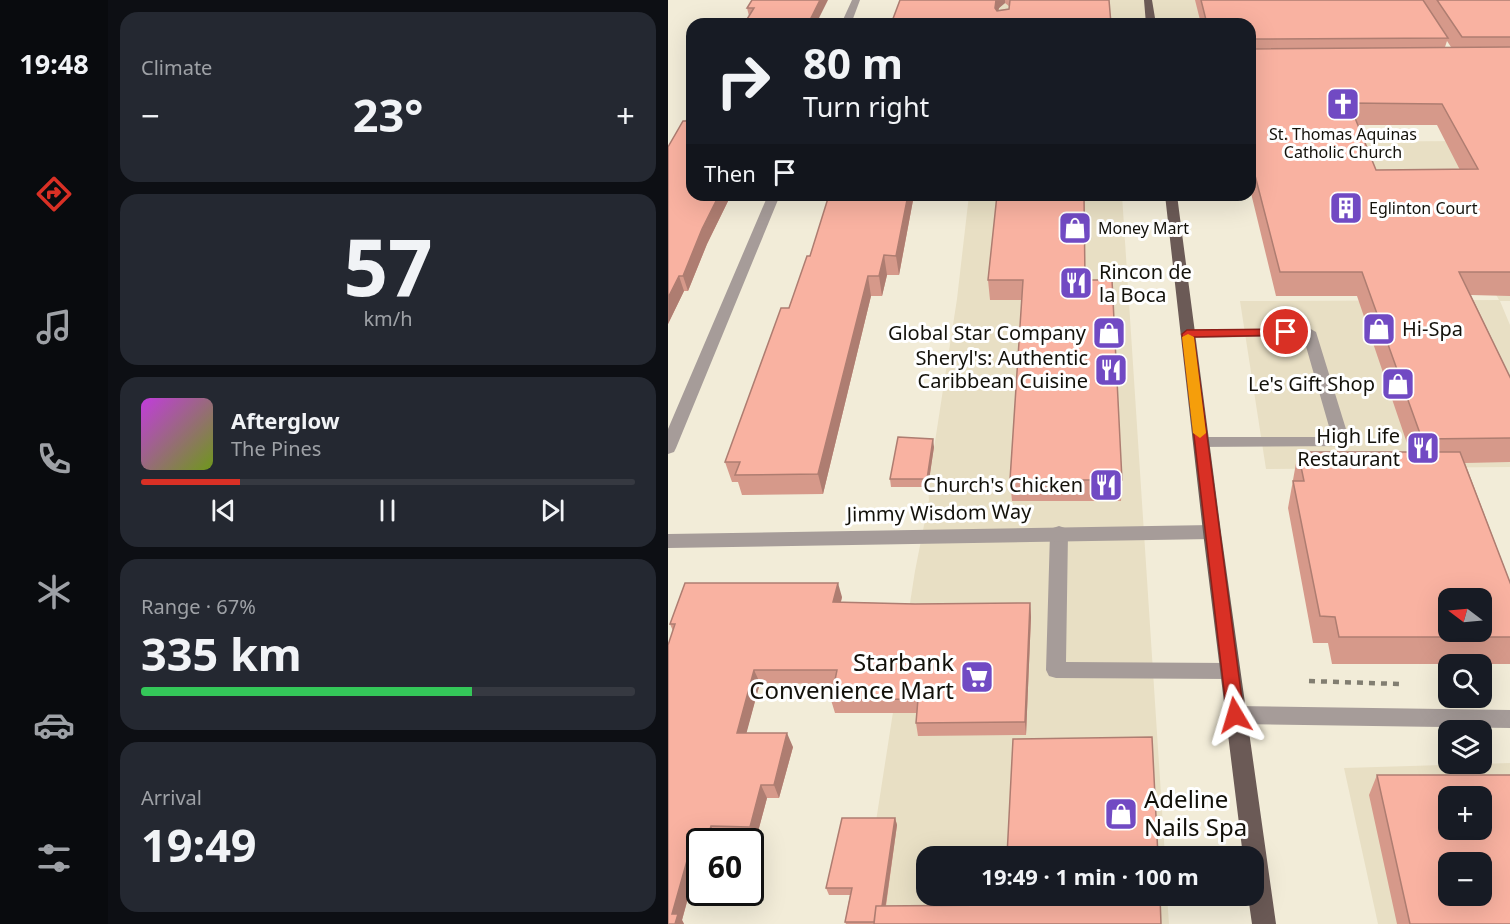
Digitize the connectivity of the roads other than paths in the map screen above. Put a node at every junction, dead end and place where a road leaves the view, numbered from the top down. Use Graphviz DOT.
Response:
graph roads {
  1 [pos="856,0"];
  2 [pos="1148,0"];
  3 [pos="848,18"];
  4 [pos="1150,18"];
  5 [pos="771,201"];
  6 [pos="1172,201"];
  7 [pos="1187,334"];
  8 [pos="1201,443"];
  9 [pos="668,448"];
  10 [pos="1212,532"];
  11 [pos="1059,533"];
  12 [pos="668,541"];
  13 [pos="1230,671"];
  14 [pos="1235,715"];
  15 [pos="1511,719"];
  16 [pos="1264,924"];
  1 -- 3 [label="street"];
  2 -- 4 [label="main road"];
  5 -- 9 [label="street"];
  6 -- 7 [label="main road"];
  7 -- 8 [label="main road"];
  7 -- 8 [label="street"];
  8 -- 10 [label="main road"];
  10 -- 11 [label="street, Jimmy Wisdom Way"];
  10 -- 13 [label="main road"];
  11 -- 12 [label="street, Jimmy Wisdom Way"];
  11 -- 13 [label="street"];
  13 -- 14 [label="main road"];
  14 -- 15 [label="street"];
  14 -- 16 [label="main road"];
}
